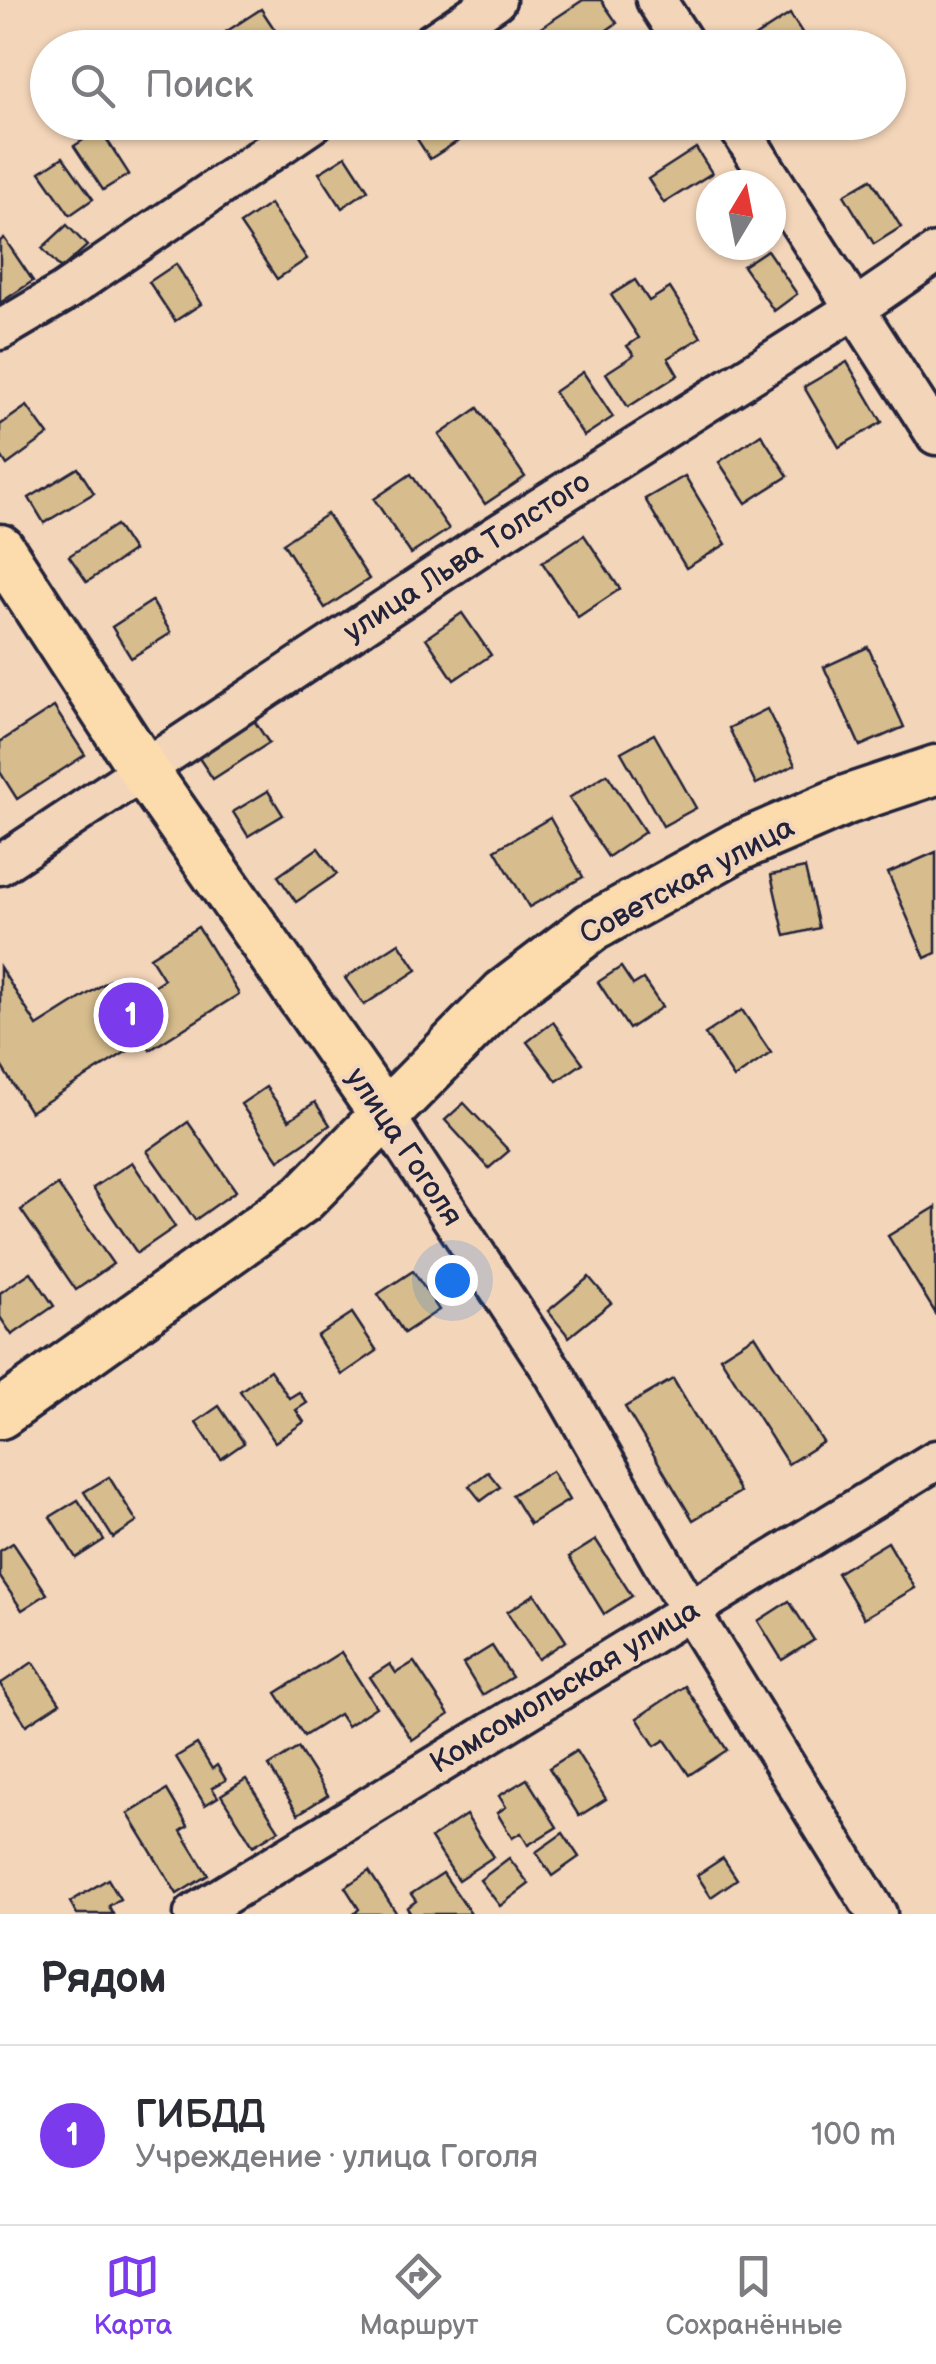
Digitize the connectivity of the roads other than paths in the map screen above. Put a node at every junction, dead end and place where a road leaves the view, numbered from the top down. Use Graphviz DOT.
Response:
graph roads {
  1 [pos="496,0"];
  2 [pos="656,0"];
  3 [pos="452,30"];
  4 [pos="675,30"];
  5 [pos="288,140"];
  6 [pos="747,140"];
  7 [pos="936,254"];
  8 [pos="856,308"];
  9 [pos="0,330"];
  10 [pos="936,435"];
  11 [pos="0,548"];
  12 [pos="143,769"];
  13 [pos="936,770"];
  14 [pos="0,864"];
  15 [pos="386,1116"];
  16 [pos="0,1414"];
  17 [pos="936,1460"];
  18 [pos="690,1611"];
  19 [pos="194,1914"];
  20 [pos="878,1914"];
  1 -- 3 [label="street"];
  2 -- 4 [label="street"];
  5 -- 9 [label="street"];
  6 -- 8 [label="street"];
  7 -- 8 [label="street, улица Льва Толстого"];
  8 -- 10 [label="street"];
  8 -- 12 [label="street, улица Льва Толстого"];
  11 -- 12 [label="main road, улица Гоголя"];
  12 -- 14 [label="street, улица Льва Толстого"];
  12 -- 15 [label="main road, улица Гоголя"];
  13 -- 15 [label="main road, Советская улица"];
  15 -- 16 [label="main road, Советская улица"];
  15 -- 18 [label="street, улица Гоголя"];
  17 -- 18 [label="street, Комсомольская улица"];
  18 -- 19 [label="street, Комсомольская улица"];
  18 -- 20 [label="street, улица Гоголя"];
}
